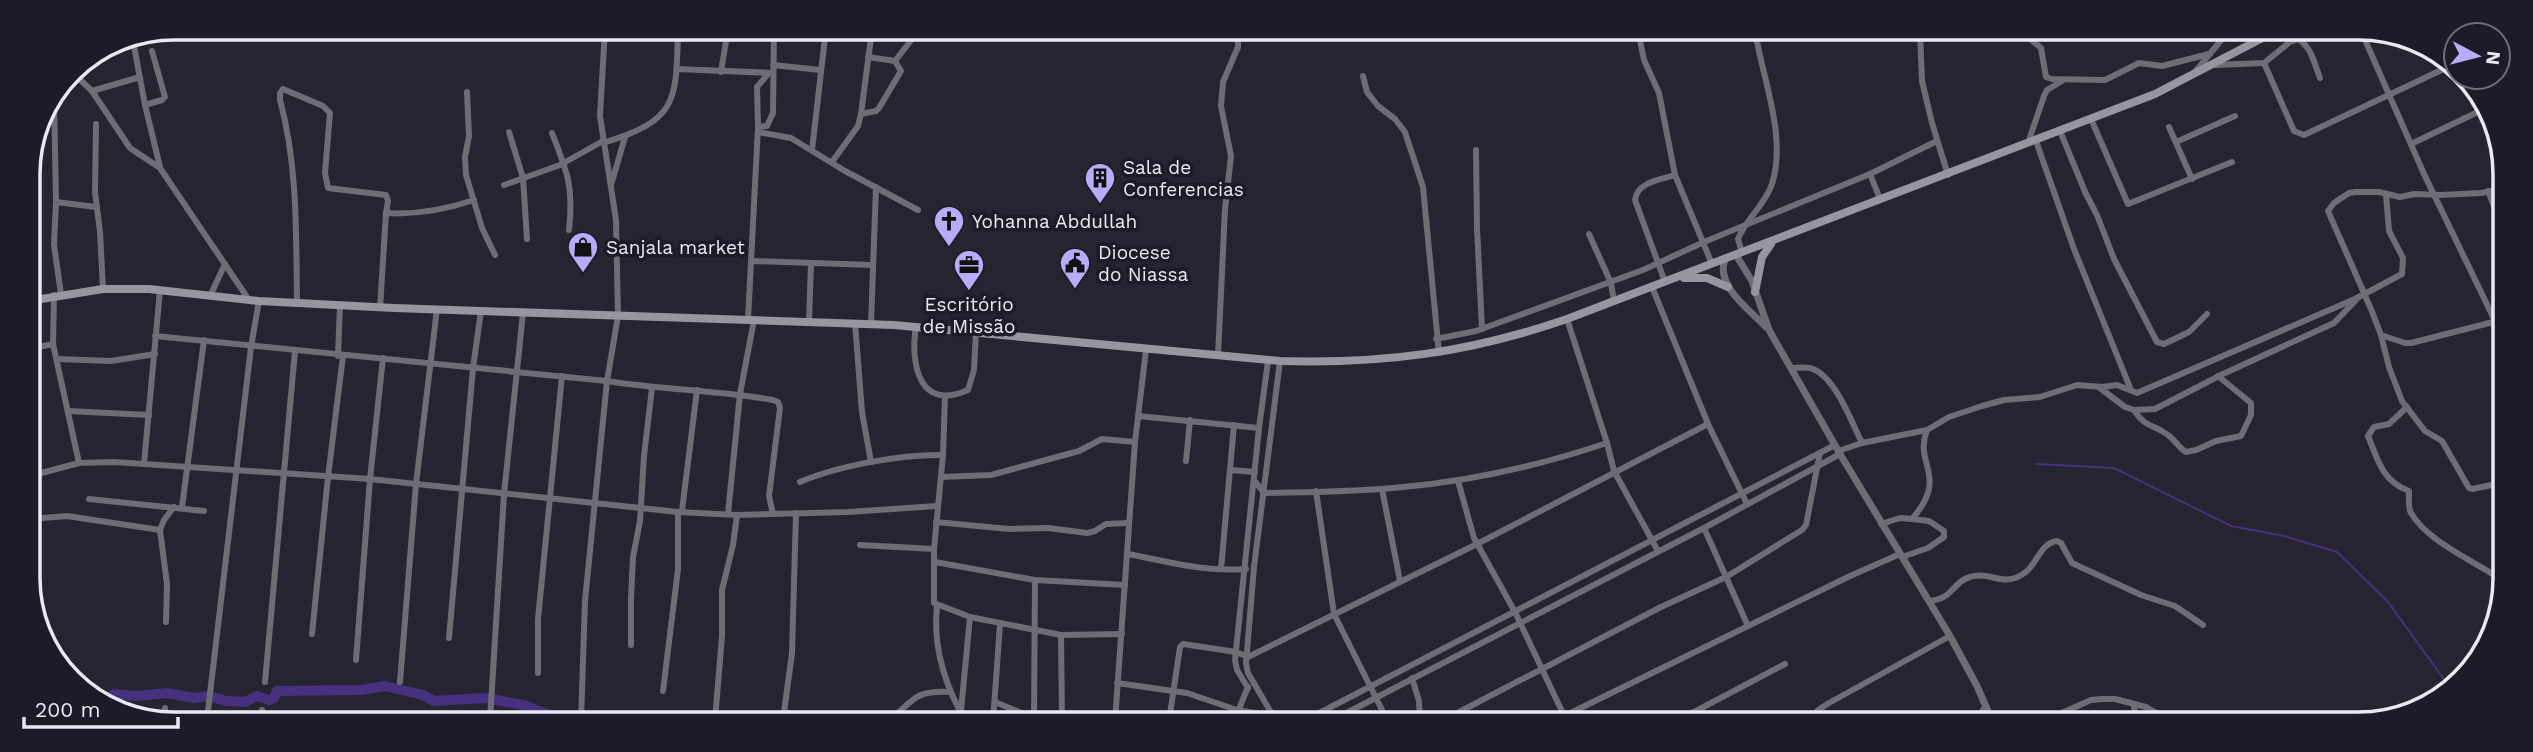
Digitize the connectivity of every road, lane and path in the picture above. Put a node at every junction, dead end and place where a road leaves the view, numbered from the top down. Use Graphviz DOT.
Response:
graph roads {
  1 [pos="605,40"];
  2 [pos="678,40"];
  3 [pos="726,40"];
  4 [pos="774,40"];
  5 [pos="824,40"];
  6 [pos="871,40"];
  7 [pos="911,40"];
  8 [pos="1238,40"];
  9 [pos="1640,40"];
  10 [pos="1757,40"];
  11 [pos="1920,40"];
  12 [pos="2032,40"];
  13 [pos="2221,40"];
  14 [pos="2260,40"];
  15 [pos="2365,40"];
  16 [pos="134,46"];
  17 [pos="152,51"];
  18 [pos="2208,54"];
  19 [pos="868,57"];
  20 [pos="895,61"];
  21 [pos="2264,63"];
  22 [pos="773,65"];
  23 [pos="2215,65"];
  24 [pos="677,69"];
  25 [pos="820,70"];
  26 [pos="2442,70"];
  27 [pos="720,72"];
  28 [pos="770,73"];
  29 [pos="1363,76"];
  30 [pos="140,77"];
  31 [pos="2190,78"];
  32 [pos="2320,78"];
  33 [pos="80,80"];
  34 [pos="2064,80"];
  35 [pos="92,91"];
  36 [pos="467,92"];
  37 [pos="2389,96"];
  38 [pos="145,105"];
  39 [pos="2477,112"];
  40 [pos="862,114"];
  41 [pos="2235,116"];
  42 [pos="53,118"];
  43 [pos="2091,119"];
  44 [pos="96,124"];
  45 [pos="2169,127"];
  46 [pos="758,129"];
  47 [pos="2060,131"];
  48 [pos="509,132"];
  49 [pos="552,133"];
  50 [pos="625,137"];
  51 [pos="1937,141"];
  52 [pos="603,142"];
  53 [pos="2032,142"];
  54 [pos="2176,142"];
  55 [pos="2411,144"];
  56 [pos="812,150"];
  57 [pos="1476,150"];
  58 [pos="563,161"];
  59 [pos="832,162"];
  60 [pos="2232,162"];
  61 [pos="160,168"];
  62 [pos="1870,174"];
  63 [pos="2424,174"];
  64 [pos="1675,175"];
  65 [pos="1948,175"];
  66 [pos="523,178"];
  67 [pos="2192,179"];
  68 [pos="504,185"];
  69 [pos="876,187"];
  70 [pos="611,188"];
  71 [pos="2493,190"];
  72 [pos="2488,191"];
  73 [pos="2386,194"];
  74 [pos="2414,194"];
  75 [pos="2435,195"];
  76 [pos="474,200"];
  77 [pos="1881,200"];
  78 [pos="56,202"];
  79 [pos="2493,204"];
  80 [pos="96,207"];
  81 [pos="918,210"];
  82 [pos="386,214"];
  83 [pos="1745,225"];
  84 [pos="569,230"];
  85 [pos="1589,234"];
  86 [pos="527,239"];
  87 [pos="1773,241"];
  88 [pos="1704,242"];
  89 [pos="1739,254"];
  90 [pos="495,255"];
  91 [pos="1725,259"];
  92 [pos="751,261"];
  93 [pos="811,263"];
  94 [pos="1657,263"];
  95 [pos="225,264"];
  96 [pos="1712,264"];
  97 [pos="872,265"];
  98 [pos="1668,281"];
  99 [pos="1611,283"];
  100 [pos="1652,287"];
  101 [pos="1728,287"];
  102 [pos="103,289"];
  103 [pos="160,290"];
  104 [pos="1755,292"];
  105 [pos="2363,293"];
  106 [pos="57,295"];
  107 [pos="209,296"];
  108 [pos="41,298"];
  109 [pos="249,300"];
  110 [pos="260,301"];
  111 [pos="1614,301"];
  112 [pos="297,303"];
  113 [pos="340,305"];
  114 [pos="380,308"];
  115 [pos="437,309"];
  116 [pos="2493,310"];
  117 [pos="481,312"];
  118 [pos="523,313"];
  119 [pos="2207,314"];
  120 [pos="618,316"];
  121 [pos="751,320"];
  122 [pos="1567,320"];
  123 [pos="2493,321"];
  124 [pos="810,322"];
  125 [pos="855,323"];
  126 [pos="871,324"];
  127 [pos="916,326"];
  128 [pos="1482,328"];
  129 [pos="1769,330"];
  130 [pos="976,332"];
  131 [pos="2381,335"];
  132 [pos="155,336"];
  133 [pos="1436,339"];
  134 [pos="204,340"];
  135 [pos="53,344"];
  136 [pos="251,346"];
  137 [pos="41,347"];
  138 [pos="1146,349"];
  139 [pos="295,351"];
  140 [pos="1439,353"];
  141 [pos="155,354"];
  142 [pos="341,356"];
  143 [pos="1218,356"];
  144 [pos="383,358"];
  145 [pos="57,359"];
  146 [pos="1268,360"];
  147 [pos="1280,361"];
  148 [pos="429,364"];
  149 [pos="473,368"];
  150 [pos="1791,368"];
  151 [pos="517,372"];
  152 [pos="562,376"];
  153 [pos="2218,376"];
  154 [pos="607,381"];
  155 [pos="2097,386"];
  156 [pos="652,388"];
  157 [pos="697,390"];
  158 [pos="2131,390"];
  159 [pos="740,394"];
  160 [pos="945,396"];
  161 [pos="2407,407"];
  162 [pos="68,411"];
  163 [pos="2134,411"];
  164 [pos="149,415"];
  165 [pos="1138,416"];
  166 [pos="1190,420"];
  167 [pos="1708,424"];
  168 [pos="1234,425"];
  169 [pos="1259,428"];
  170 [pos="1927,430"];
  171 [pos="1135,442"];
  172 [pos="1607,443"];
  173 [pos="1862,443"];
  174 [pos="1838,450"];
  175 [pos="1819,453"];
  176 [pos="943,455"];
  177 [pos="1186,461"];
  178 [pos="871,462"];
  179 [pos="79,463"];
  180 [pos="144,464"];
  181 [pos="1818,466"];
  182 [pos="188,468"];
  183 [pos="237,470"];
  184 [pos="1231,470"];
  185 [pos="1614,471"];
  186 [pos="283,472"];
  187 [pos="40,473"];
  188 [pos="1254,476"];
  189 [pos="328,477"];
  190 [pos="941,477"];
  191 [pos="370,480"];
  192 [pos="1458,481"];
  193 [pos="800,482"];
  194 [pos="416,484"];
  195 [pos="2493,485"];
  196 [pos="1382,489"];
  197 [pos="461,490"];
  198 [pos="1316,491"];
  199 [pos="1264,493"];
  200 [pos="1742,493"];
  201 [pos="503,494"];
  202 [pos="89,499"];
  203 [pos="548,499"];
  204 [pos="595,503"];
  205 [pos="1747,504"];
  206 [pos="937,506"];
  207 [pos="178,507"];
  208 [pos="640,507"];
  209 [pos="204,511"];
  210 [pos="680,512"];
  211 [pos="796,513"];
  212 [pos="728,514"];
  213 [pos="773,514"];
  214 [pos="737,515"];
  215 [pos="40,518"];
  216 [pos="1912,519"];
  217 [pos="936,522"];
  218 [pos="1129,523"];
  219 [pos="1881,524"];
  220 [pos="1704,528"];
  221 [pos="160,530"];
  222 [pos="1653,540"];
  223 [pos="1477,544"];
  224 [pos="860,545"];
  225 [pos="934,549"];
  226 [pos="1658,551"];
  227 [pos="1128,554"];
  228 [pos="1901,556"];
  229 [pos="935,562"];
  230 [pos="1254,567"];
  231 [pos="1221,569"];
  232 [pos="1245,570"];
  233 [pos="2493,575"];
  234 [pos="1726,578"];
  235 [pos="1035,580"];
  236 [pos="1400,581"];
  237 [pos="1125,585"];
  238 [pos="1929,601"];
  239 [pos="937,606"];
  240 [pos="1515,612"];
  241 [pos="1334,614"];
  242 [pos="971,617"];
  243 [pos="166,622"];
  244 [pos="1520,622"];
  245 [pos="1000,624"];
  246 [pos="2203,625"];
  247 [pos="1748,626"];
  248 [pos="1035,628"];
  249 [pos="312,634"];
  250 [pos="1061,635"];
  251 [pos="1122,635"];
  252 [pos="1950,636"];
  253 [pos="449,638"];
  254 [pos="631,645"];
  255 [pos="1449,647"];
  256 [pos="1237,652"];
  257 [pos="1455,656"];
  258 [pos="1248,657"];
  259 [pos="356,660"];
  260 [pos="1785,664"];
  261 [pos="1541,669"];
  262 [pos="538,673"];
  263 [pos="1412,678"];
  264 [pos="1253,679"];
  265 [pos="265,682"];
  266 [pos="400,682"];
  267 [pos="1117,683"];
  268 [pos="1369,685"];
  269 [pos="1248,688"];
  270 [pos="1174,690"];
  271 [pos="663,691"];
  272 [pos="950,692"];
  273 [pos="1376,697"];
  274 [pos="995,702"];
  275 [pos="2134,705"];
  276 [pos="1986,706"];
  277 [pos="165,708"];
  278 [pos="960,710"];
  279 [pos="1237,710"];
  280 [pos="165,711"];
  281 [pos="1321,711"];
  282 [pos="1349,711"];
  283 [pos="1383,711"];
  284 [pos="1419,711"];
  285 [pos="1460,711"];
  286 [pos="1561,711"];
  287 [pos="1580,711"];
  288 [pos="1695,711"];
  289 [pos="1817,711"];
  290 [pos="1982,711"];
  291 [pos="1988,711"];
  292 [pos="2066,711"];
  293 [pos="2135,711"];
  294 [pos="2153,711"];
  295 [pos="208,712"];
  296 [pos="490,712"];
  297 [pos="581,712"];
  298 [pos="716,712"];
  299 [pos="785,712"];
  300 [pos="899,712"];
  301 [pos="994,712"];
  302 [pos="1018,712"];
  303 [pos="1034,712"];
  304 [pos="1062,712"];
  305 [pos="1115,712"];
  306 [pos="1170,712"];
  307 [pos="1243,712"];
  308 [pos="1270,712"];
  1 -- 52 [label="street"];
  2 -- 24 [label="street"];
  3 -- 27 [label="street"];
  4 -- 22 [label="street"];
  5 -- 25 [label="street"];
  6 -- 19 [label="street"];
  7 -- 20 [label="street"];
  8 -- 143 [label="street"];
  9 -- 64 [label="street"];
  10 -- 83 [label="street"];
  11 -- 51 [label="street"];
  12 -- 34 [label="street"];
  13 -- 18 [label="street"];
  14 -- 23 [label="main road"];
  15 -- 37 [label="street"];
  16 -- 30 [label="street"];
  17 -- 38 [label="street"];
  18 -- 31 [label="street"];
  18 -- 34 [label="street"];
  19 -- 20 [label="street"];
  19 -- 40 [label="street"];
  20 -- 40 [label="street"];
  21 -- 23 [label="street"];
  21 -- 32 [label="street"];
  21 -- 37 [label="street"];
  22 -- 25 [label="street"];
  22 -- 28 [label="street"];
  23 -- 31 [label="main road"];
  24 -- 27 [label="street"];
  24 -- 50 [label="street"];
  25 -- 56 [label="street"];
  26 -- 37 [label="street"];
  27 -- 28 [label="street"];
  28 -- 46 [label="street"];
  28 -- 46 [label="street"];
  29 -- 133 [label="street"];
  30 -- 35 [label="street"];
  30 -- 38 [label="street"];
  31 -- 43 [label="main road"];
  33 -- 35 [label="street"];
  34 -- 53 [label="street"];
  35 -- 61 [label="street"];
  36 -- 76 [label="street"];
  37 -- 55 [label="street"];
  38 -- 61 [label="street"];
  39 -- 55 [label="street"];
  40 -- 59 [label="street"];
  41 -- 54 [label="street"];
  42 -- 78 [label="street"];
  43 -- 47 [label="main road"];
  43 -- 67 [label="street"];
  44 -- 80 [label="street"];
  45 -- 54 [label="street"];
  46 -- 56 [label="street"];
  46 -- 92 [label="street"];
  47 -- 53 [label="main road"];
  47 -- 119 [label="street"];
  48 -- 66 [label="street"];
  49 -- 58 [label="street"];
  50 -- 52 [label="street"];
  50 -- 70 [label="street"];
  51 -- 62 [label="street"];
  51 -- 65 [label="street"];
  52 -- 58 [label="street"];
  52 -- 70 [label="street"];
  53 -- 65 [label="main road"];
  53 -- 158 [label="street"];
  54 -- 67 [label="street"];
  55 -- 63 [label="street"];
  56 -- 59 [label="street"];
  57 -- 128 [label="street"];
  58 -- 66 [label="street"];
  58 -- 84 [label="street"];
  59 -- 69 [label="street"];
  60 -- 67 [label="street"];
  61 -- 95 [label="street"];
  62 -- 77 [label="street"];
  62 -- 83 [label="street"];
  63 -- 74 [label="street"];
  63 -- 75 [label="street"];
  64 -- 88 [label="street"];
  64 -- 94 [label="street"];
  65 -- 77 [label="main road"];
  66 -- 68 [label="street"];
  66 -- 86 [label="street"];
  69 -- 81 [label="street"];
  69 -- 97 [label="street"];
  70 -- 120 [label="street"];
  71 -- 72 [label="street"];
  72 -- 75 [label="street"];
  72 -- 79 [label="street"];
  73 -- 74 [label="street"];
  73 -- 105 [label="street"];
  73 -- 105 [label="street"];
  74 -- 75 [label="street"];
  75 -- 116 [label="street"];
  76 -- 82 [label="street"];
  76 -- 90 [label="street"];
  77 -- 87 [label="main road"];
  78 -- 80 [label="street"];
  78 -- 106 [label="street"];
  80 -- 102 [label="street"];
  82 -- 112 [label="street"];
  82 -- 114 [label="street"];
  83 -- 88 [label="street"];
  83 -- 89 [label="street"];
  85 -- 99 [label="street"];
  87 -- 89 [label="main road"];
  87 -- 104 [label="main road"];
  88 -- 94 [label="street"];
  88 -- 96 [label="street"];
  89 -- 91 [label="main road"];
  89 -- 104 [label="street"];
  91 -- 96 [label="main road"];
  91 -- 101 [label="street"];
  92 -- 93 [label="street"];
  92 -- 121 [label="street"];
  93 -- 97 [label="street"];
  93 -- 124 [label="street"];
  94 -- 98 [label="street"];
  94 -- 99 [label="street"];
  95 -- 107 [label="street"];
  95 -- 109 [label="street"];
  96 -- 98 [label="main road"];
  97 -- 126 [label="street"];
  98 -- 100 [label="main road"];
  98 -- 101 [label="main road"];
  99 -- 111 [label="street"];
  99 -- 128 [label="street"];
  100 -- 111 [label="main road"];
  100 -- 167 [label="street"];
  101 -- 129 [label="street"];
  102 -- 103 [label="main road"];
  102 -- 106 [label="main road"];
  103 -- 107 [label="main road"];
  103 -- 132 [label="street"];
  104 -- 129 [label="street"];
  105 -- 131 [label="street"];
  105 -- 153 [label="street"];
  105 -- 158 [label="street"];
  106 -- 108 [label="main road"];
  106 -- 135 [label="street"];
  107 -- 109 [label="main road"];
  109 -- 110 [label="main road"];
  110 -- 112 [label="main road"];
  110 -- 136 [label="street"];
  111 -- 122 [label="main road"];
  112 -- 113 [label="main road"];
  113 -- 114 [label="main road"];
  113 -- 142 [label="street"];
  114 -- 115 [label="main road"];
  115 -- 117 [label="main road"];
  115 -- 148 [label="street"];
  117 -- 118 [label="main road"];
  117 -- 149 [label="street"];
  118 -- 120 [label="main road"];
  118 -- 151 [label="street"];
  120 -- 121 [label="main road"];
  120 -- 154 [label="street"];
  121 -- 124 [label="main road"];
  121 -- 159 [label="street"];
  122 -- 140 [label="main road"];
  122 -- 172 [label="street"];
  123 -- 131 [label="street"];
  124 -- 125 [label="main road"];
  125 -- 126 [label="main road"];
  125 -- 178 [label="street"];
  126 -- 127 [label="main road"];
  127 -- 130 [label="main road"];
  127 -- 160 [label="street"];
  128 -- 133 [label="street"];
  129 -- 150 [label="street"];
  130 -- 138 [label="main road"];
  130 -- 160 [label="street"];
  131 -- 161 [label="street"];
  132 -- 134 [label="street"];
  132 -- 141 [label="street"];
  133 -- 140 [label="street"];
  134 -- 136 [label="street"];
  134 -- 182 [label="street"];
  135 -- 137 [label="street"];
  135 -- 145 [label="street"];
  136 -- 139 [label="street"];
  136 -- 183 [label="street"];
  138 -- 143 [label="main road"];
  138 -- 165 [label="street"];
  139 -- 142 [label="street"];
  139 -- 186 [label="street"];
  140 -- 147 [label="main road"];
  141 -- 145 [label="street"];
  141 -- 164 [label="street"];
  142 -- 144 [label="street"];
  142 -- 189 [label="street"];
  143 -- 146 [label="main road"];
  144 -- 148 [label="street"];
  144 -- 191 [label="street"];
  145 -- 162 [label="street"];
  146 -- 147 [label="main road"];
  146 -- 169 [label="street"];
  147 -- 199 [label="street"];
  148 -- 149 [label="street"];
  148 -- 194 [label="street"];
  149 -- 151 [label="street"];
  149 -- 197 [label="street"];
  150 -- 173 [label="street"];
  150 -- 174 [label="street"];
  151 -- 152 [label="street"];
  151 -- 201 [label="street"];
  152 -- 154 [label="street"];
  152 -- 203 [label="street"];
  153 -- 163 [label="street"];
  153 -- 163 [label="street"];
  154 -- 156 [label="street"];
  154 -- 204 [label="street"];
  155 -- 158 [label="street"];
  155 -- 163 [label="street"];
  155 -- 170 [label="street"];
  156 -- 157 [label="street"];
  156 -- 208 [label="street"];
  157 -- 159 [label="street"];
  157 -- 210 [label="street"];
  159 -- 212 [label="street"];
  159 -- 213 [label="street"];
  160 -- 176 [label="street"];
  161 -- 195 [label="street"];
  161 -- 233 [label="street"];
  162 -- 164 [label="street"];
  162 -- 179 [label="street"];
  164 -- 180 [label="street"];
  165 -- 166 [label="street"];
  165 -- 171 [label="street"];
  166 -- 168 [label="street"];
  166 -- 177 [label="street"];
  167 -- 185 [label="street"];
  167 -- 200 [label="street"];
  168 -- 169 [label="street"];
  168 -- 184 [label="street"];
  169 -- 188 [label="street"];
  170 -- 173 [label="street"];
  170 -- 216 [label="street"];
  171 -- 190 [label="street"];
  171 -- 218 [label="street"];
  172 -- 185 [label="street"];
  172 -- 192 [label="street"];
  173 -- 174 [label="street"];
  174 -- 175 [label="street"];
  174 -- 181 [label="street"];
  174 -- 219 [label="street"];
  175 -- 181 [label="street"];
  175 -- 200 [label="street"];
  176 -- 178 [label="street"];
  176 -- 190 [label="street"];
  178 -- 193 [label="street"];
  179 -- 180 [label="street"];
  179 -- 187 [label="street"];
  180 -- 182 [label="street"];
  181 -- 205 [label="street"];
  181 -- 234 [label="street"];
  182 -- 183 [label="street"];
  182 -- 207 [label="street"];
  183 -- 186 [label="street"];
  183 -- 295 [label="street"];
  184 -- 188 [label="street"];
  184 -- 231 [label="street"];
  185 -- 222 [label="street"];
  185 -- 223 [label="street"];
  186 -- 189 [label="street"];
  186 -- 265 [label="street"];
  188 -- 199 [label="street"];
  188 -- 232 [label="street"];
  189 -- 191 [label="street"];
  189 -- 249 [label="street"];
  190 -- 206 [label="street"];
  191 -- 194 [label="street"];
  191 -- 259 [label="street"];
  192 -- 196 [label="street"];
  192 -- 223 [label="street"];
  194 -- 197 [label="street"];
  194 -- 266 [label="street"];
  196 -- 198 [label="street"];
  196 -- 236 [label="street"];
  197 -- 201 [label="street"];
  197 -- 253 [label="street"];
  198 -- 199 [label="street"];
  198 -- 241 [label="street"];
  199 -- 230 [label="street"];
  200 -- 205 [label="street"];
  200 -- 222 [label="street"];
  201 -- 203 [label="street"];
  201 -- 296 [label="street"];
  202 -- 207 [label="street"];
  203 -- 204 [label="street"];
  203 -- 262 [label="street"];
  204 -- 208 [label="street"];
  204 -- 297 [label="street"];
  205 -- 220 [label="street"];
  206 -- 211 [label="street"];
  206 -- 217 [label="street"];
  207 -- 209 [label="street"];
  207 -- 221 [label="street"];
  208 -- 210 [label="street"];
  208 -- 254 [label="street"];
  210 -- 212 [label="street"];
  210 -- 271 [label="street"];
  211 -- 213 [label="street"];
  211 -- 299 [label="street"];
  212 -- 214 [label="street"];
  213 -- 214 [label="street"];
  214 -- 298 [label="street"];
  215 -- 221 [label="street"];
  216 -- 219 [label="street"];
  216 -- 228 [label="street"];
  217 -- 218 [label="street"];
  217 -- 225 [label="street"];
  218 -- 227 [label="street"];
  219 -- 228 [label="street"];
  220 -- 226 [label="street"];
  220 -- 234 [label="street"];
  221 -- 243 [label="street"];
  222 -- 226 [label="street"];
  222 -- 240 [label="street"];
  223 -- 236 [label="street"];
  223 -- 240 [label="street"];
  224 -- 225 [label="street"];
  225 -- 229 [label="street"];
  226 -- 244 [label="street"];
  227 -- 231 [label="street"];
  227 -- 237 [label="street"];
  228 -- 238 [label="street"];
  228 -- 247 [label="street"];
  229 -- 235 [label="street"];
  229 -- 239 [label="street"];
  230 -- 232 [label="street"];
  230 -- 258 [label="street"];
  231 -- 232 [label="street"];
  232 -- 256 [label="street"];
  234 -- 247 [label="street"];
  234 -- 261 [label="street"];
  235 -- 237 [label="street"];
  235 -- 248 [label="street"];
  236 -- 241 [label="street"];
  237 -- 251 [label="street"];
  238 -- 246 [label="street"];
  238 -- 252 [label="street"];
  239 -- 242 [label="street"];
  239 -- 272 [label="street"];
  240 -- 244 [label="street"];
  240 -- 255 [label="street"];
  241 -- 258 [label="street"];
  241 -- 268 [label="street"];
  242 -- 245 [label="street"];
  242 -- 278 [label="street"];
  244 -- 257 [label="street"];
  244 -- 261 [label="street"];
  245 -- 248 [label="street"];
  245 -- 274 [label="street"];
  247 -- 287 [label="street"];
  248 -- 250 [label="street"];
  248 -- 303 [label="street"];
  250 -- 251 [label="street"];
  250 -- 304 [label="street"];
  251 -- 267 [label="street"];
  252 -- 276 [label="street"];
  252 -- 289 [label="street"];
  255 -- 257 [label="street"];
  255 -- 268 [label="street"];
  256 -- 258 [label="street"];
  256 -- 269 [label="street"];
  256 -- 270 [label="street"];
  257 -- 263 [label="street"];
  258 -- 264 [label="street"];
  260 -- 288 [label="street"];
  261 -- 285 [label="street"];
  261 -- 286 [label="street"];
  263 -- 273 [label="street"];
  263 -- 284 [label="street"];
  264 -- 269 [label="street"];
  264 -- 308 [label="street"];
  267 -- 270 [label="street"];
  267 -- 305 [label="street"];
  268 -- 273 [label="street"];
  268 -- 281 [label="street"];
  269 -- 279 [label="street"];
  270 -- 279 [label="street"];
  270 -- 306 [label="street"];
  272 -- 278 [label="street"];
  272 -- 300 [label="street"];
  273 -- 282 [label="street"];
  273 -- 283 [label="street"];
  274 -- 301 [label="street"];
  274 -- 302 [label="street"];
  275 -- 292 [label="street"];
  275 -- 293 [label="street"];
  275 -- 294 [label="street"];
  276 -- 290 [label="street"];
  276 -- 291 [label="street"];
  277 -- 280 [label="street"];
  279 -- 307 [label="street"];
}
